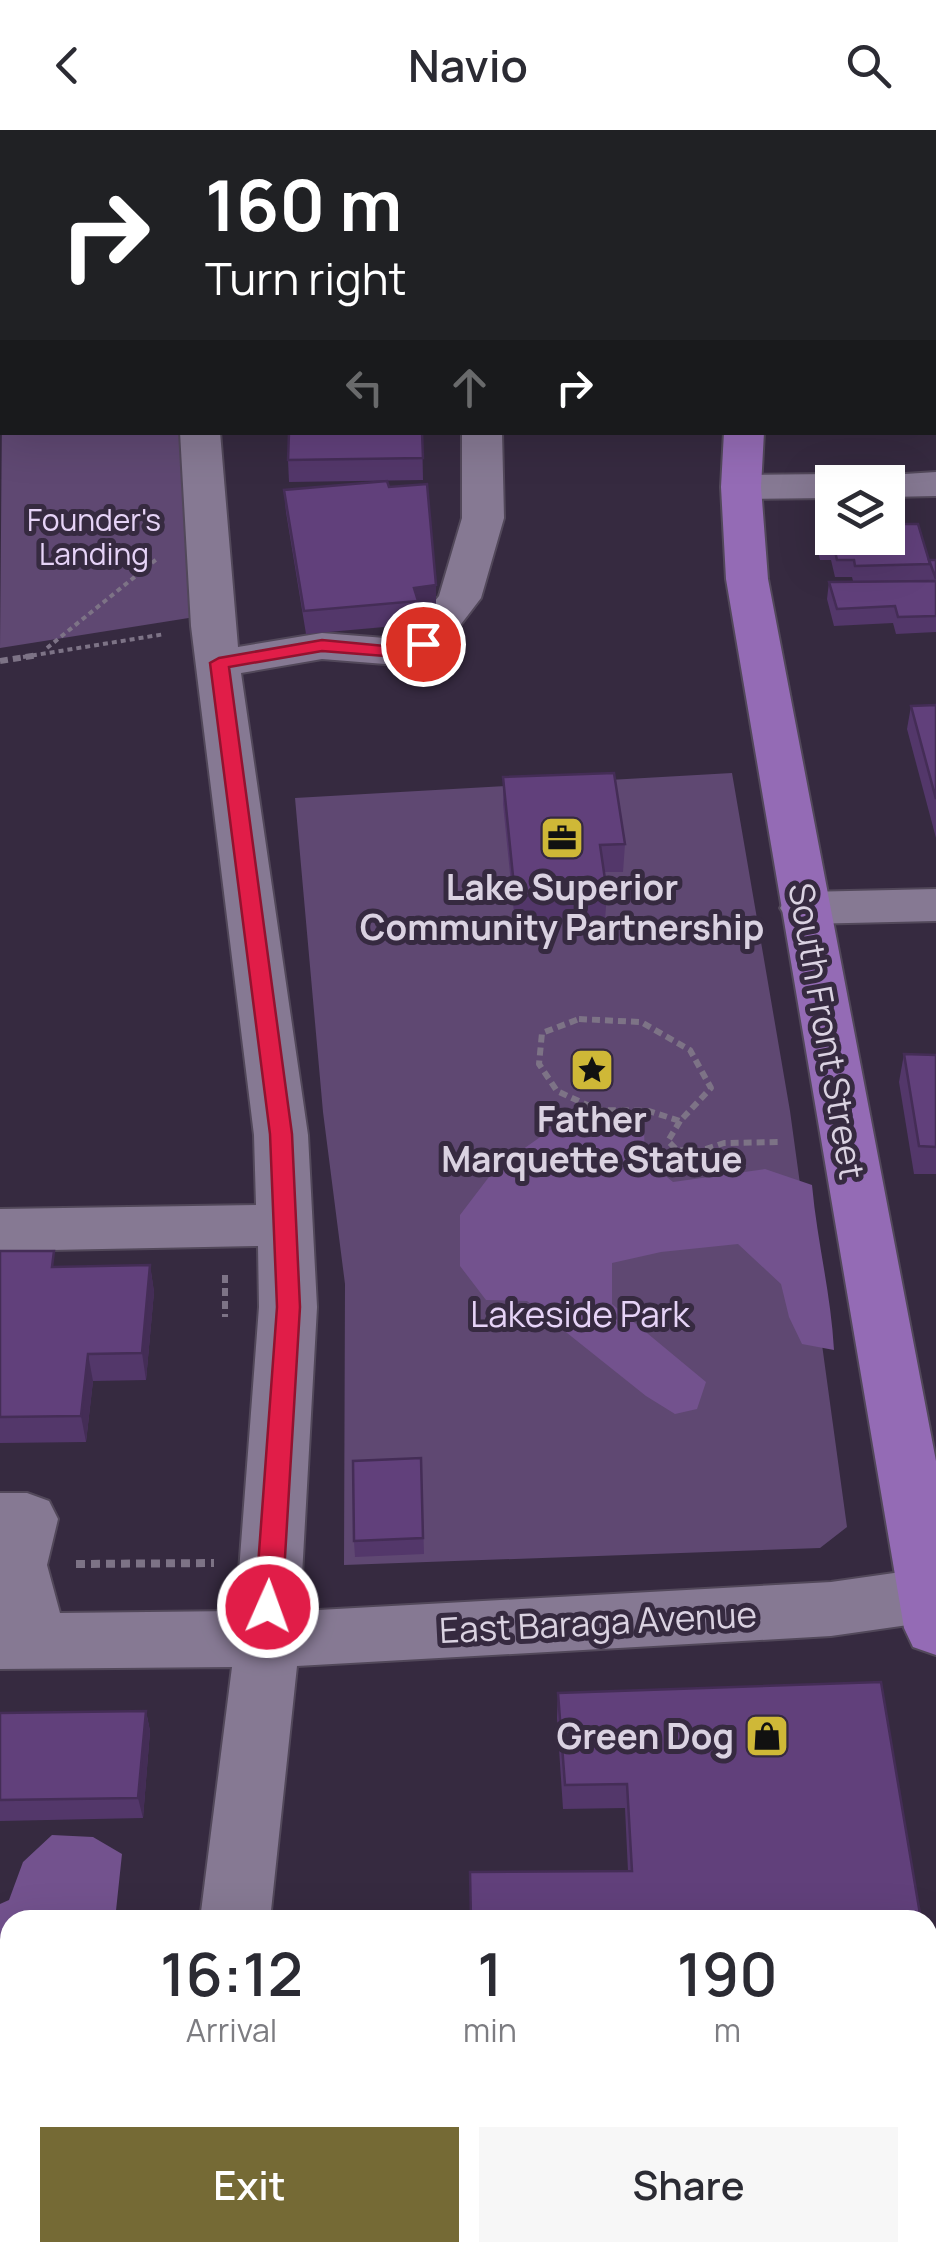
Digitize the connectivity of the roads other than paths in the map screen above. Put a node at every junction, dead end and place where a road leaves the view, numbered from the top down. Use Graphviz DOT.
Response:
graph roads {
  1 [pos="200,435"];
  2 [pos="482,435"];
  3 [pos="744,435"];
  4 [pos="936,484"];
  5 [pos="905,485"];
  6 [pos="815,486"];
  7 [pos="740,487"];
  8 [pos="219,663"];
  9 [pos="936,905"];
  10 [pos="805,908"];
  11 [pos="285,1224"];
  12 [pos="0,1230"];
  13 [pos="8,1542"];
  14 [pos="933,1606"];
  15 [pos="267,1640"];
  16 [pos="18,1641"];
  17 [pos="236,1910"];
  1 -- 8 [label="street"];
  2 -- 8 [label="street"];
  3 -- 7 [label="main road, South Front Street"];
  4 -- 5 [label="street"];
  6 -- 7 [label="street"];
  7 -- 10 [label="main road, South Front Street"];
  8 -- 11 [label="street"];
  9 -- 10 [label="street"];
  10 -- 14 [label="main road, South Front Street"];
  11 -- 12 [label="street"];
  11 -- 15 [label="street"];
  13 -- 16 [label="street"];
  14 -- 15 [label="street, East Baraga Avenue"];
  15 -- 16 [label="street, East Baraga Avenue"];
  15 -- 17 [label="street"];
}
